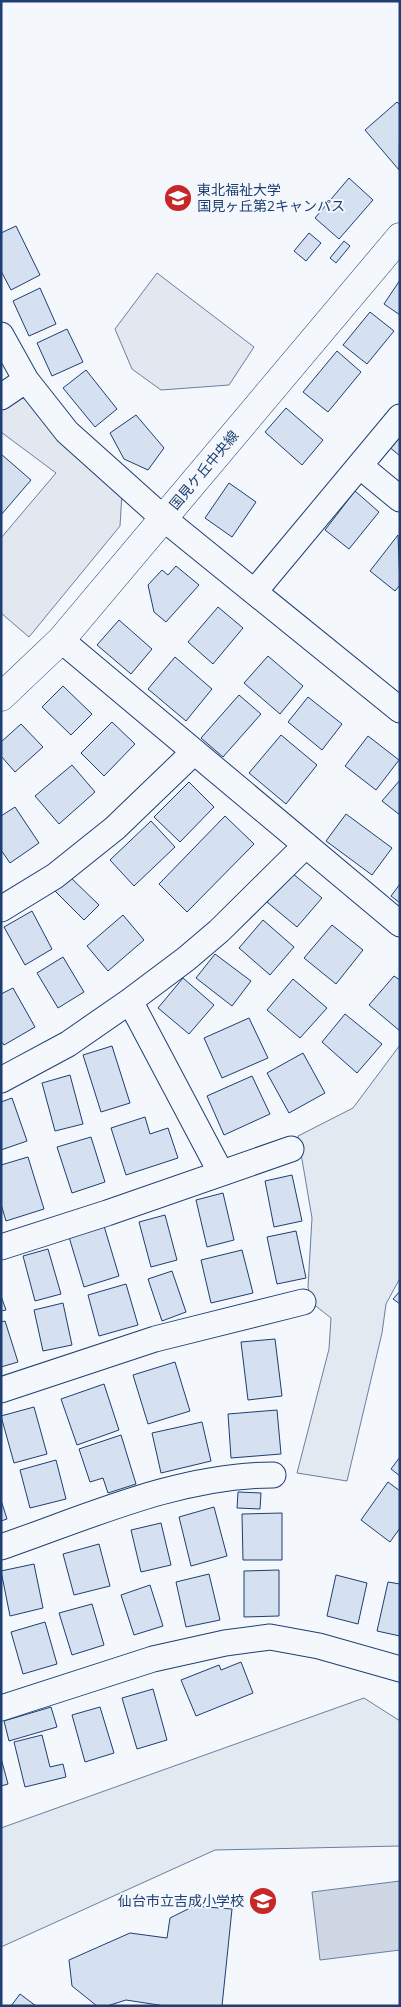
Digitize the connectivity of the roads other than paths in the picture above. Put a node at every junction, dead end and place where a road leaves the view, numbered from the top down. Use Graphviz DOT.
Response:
graph roads {
  1 [pos="400,237"];
  2 [pos="1,334"];
  3 [pos="26,380"];
  4 [pos="1,397"];
  5 [pos="400,417"];
  6 [pos="360,466"];
  7 [pos="400,499"];
  8 [pos="163,518"];
  9 [pos="255,591"];
  10 [pos="61,640"];
  11 [pos="1,697"];
  12 [pos="400,710"];
  13 [pos="194,752"];
  14 [pos="306,845"];
  15 [pos="1,910"];
  16 [pos="400,924"];
  17 [pos="130,1001"];
  18 [pos="1,1080"];
  19 [pos="291,1148"];
  20 [pos="221,1173"];
  21 [pos="1,1247"];
  22 [pos="303,1302"];
  23 [pos="1,1390"];
  24 [pos="272,1475"];
  25 [pos="1,1547"];
  26 [pos="400,1669"];
  27 [pos="1,1708"];
  1 -- 8 [label="street, 国見ケ丘中央線"];
  2 -- 3 [label="street"];
  3 -- 4 [label="street"];
  3 -- 8 [label="street"];
  5 -- 6 [label="street"];
  6 -- 7 [label="street"];
  6 -- 9 [label="street"];
  8 -- 9 [label="street"];
  8 -- 10 [label="street, 国見ケ丘中央線"];
  9 -- 12 [label="street"];
  10 -- 11 [label="street, 国見ケ丘中央線"];
  10 -- 13 [label="street"];
  13 -- 14 [label="street"];
  13 -- 15 [label="street"];
  14 -- 16 [label="street"];
  14 -- 17 [label="street"];
  17 -- 18 [label="street"];
  17 -- 20 [label="street"];
  19 -- 20 [label="street"];
  20 -- 21 [label="street"];
  22 -- 23 [label="street"];
  24 -- 25 [label="street"];
  26 -- 27 [label="street"];
}
